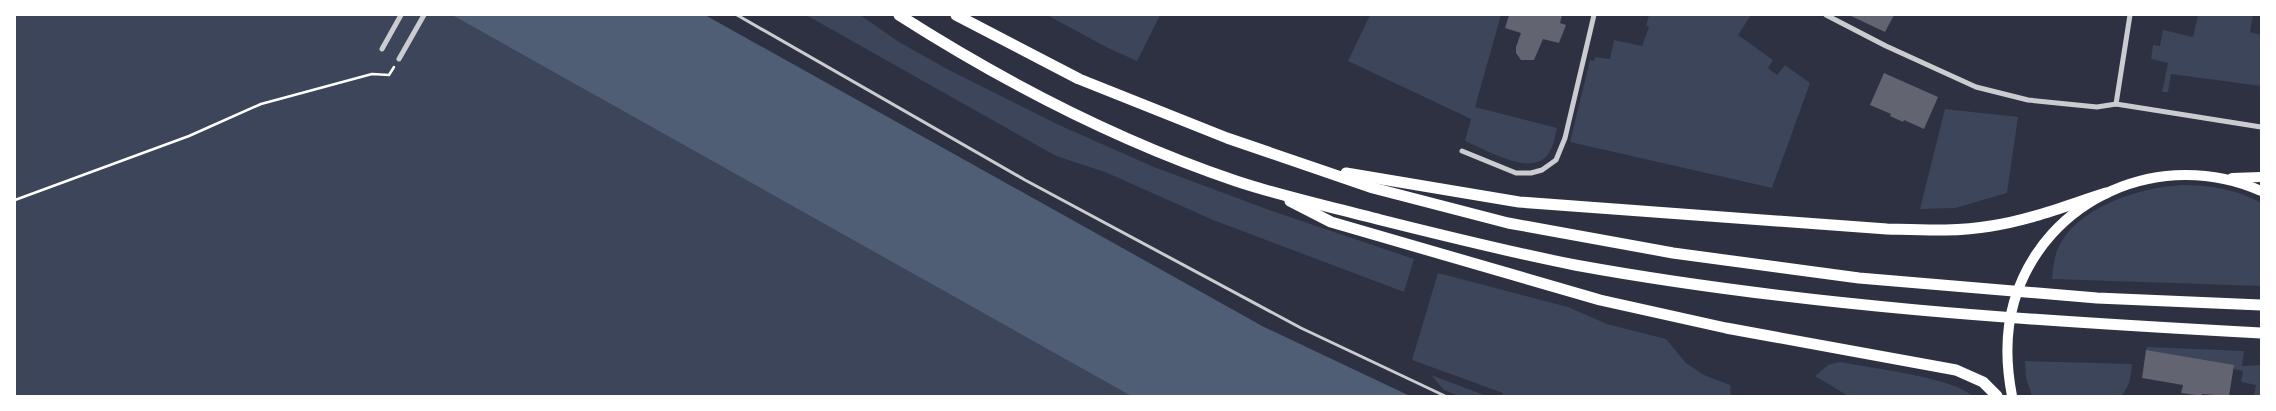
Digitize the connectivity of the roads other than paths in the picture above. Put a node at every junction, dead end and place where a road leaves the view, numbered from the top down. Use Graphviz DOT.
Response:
graph roads {
  1 [pos="401,15"];
  2 [pos="424,15"];
  3 [pos="737,15"];
  4 [pos="899,15"];
  5 [pos="956,15"];
  6 [pos="1594,15"];
  7 [pos="1826,15"];
  8 [pos="2130,15"];
  9 [pos="382,49"];
  10 [pos="399,58"];
  11 [pos="2116,104"];
  12 [pos="2261,127"];
  13 [pos="1462,151"];
  14 [pos="1312,166"];
  15 [pos="2261,177"];
  16 [pos="2218,178"];
  17 [pos="2261,191"];
  18 [pos="2106,193"];
  19 [pos="1280,195"];
  20 [pos="2261,306"];
  21 [pos="2261,333"];
  22 [pos="2011,391"];
  23 [pos="1445,396"];
  24 [pos="1997,396"];
  1 -- 9 [label="street"];
  2 -- 10 [label="street"];
  3 -- 23 [label="lane"];
  4 -- 19 [label="highway"];
  5 -- 14 [label="highway"];
  6 -- 13 [label="street"];
  7 -- 11 [label="street"];
  8 -- 11 [label="street"];
  11 -- 12 [label="street"];
  14 -- 18 [label="highway"];
  14 -- 20 [label="highway"];
  15 -- 16 [label="main road"];
  16 -- 17 [label="main road"];
  16 -- 18 [label="main road"];
  18 -- 22 [label="main road"];
  19 -- 21 [label="highway"];
  19 -- 24 [label="highway"];
}
